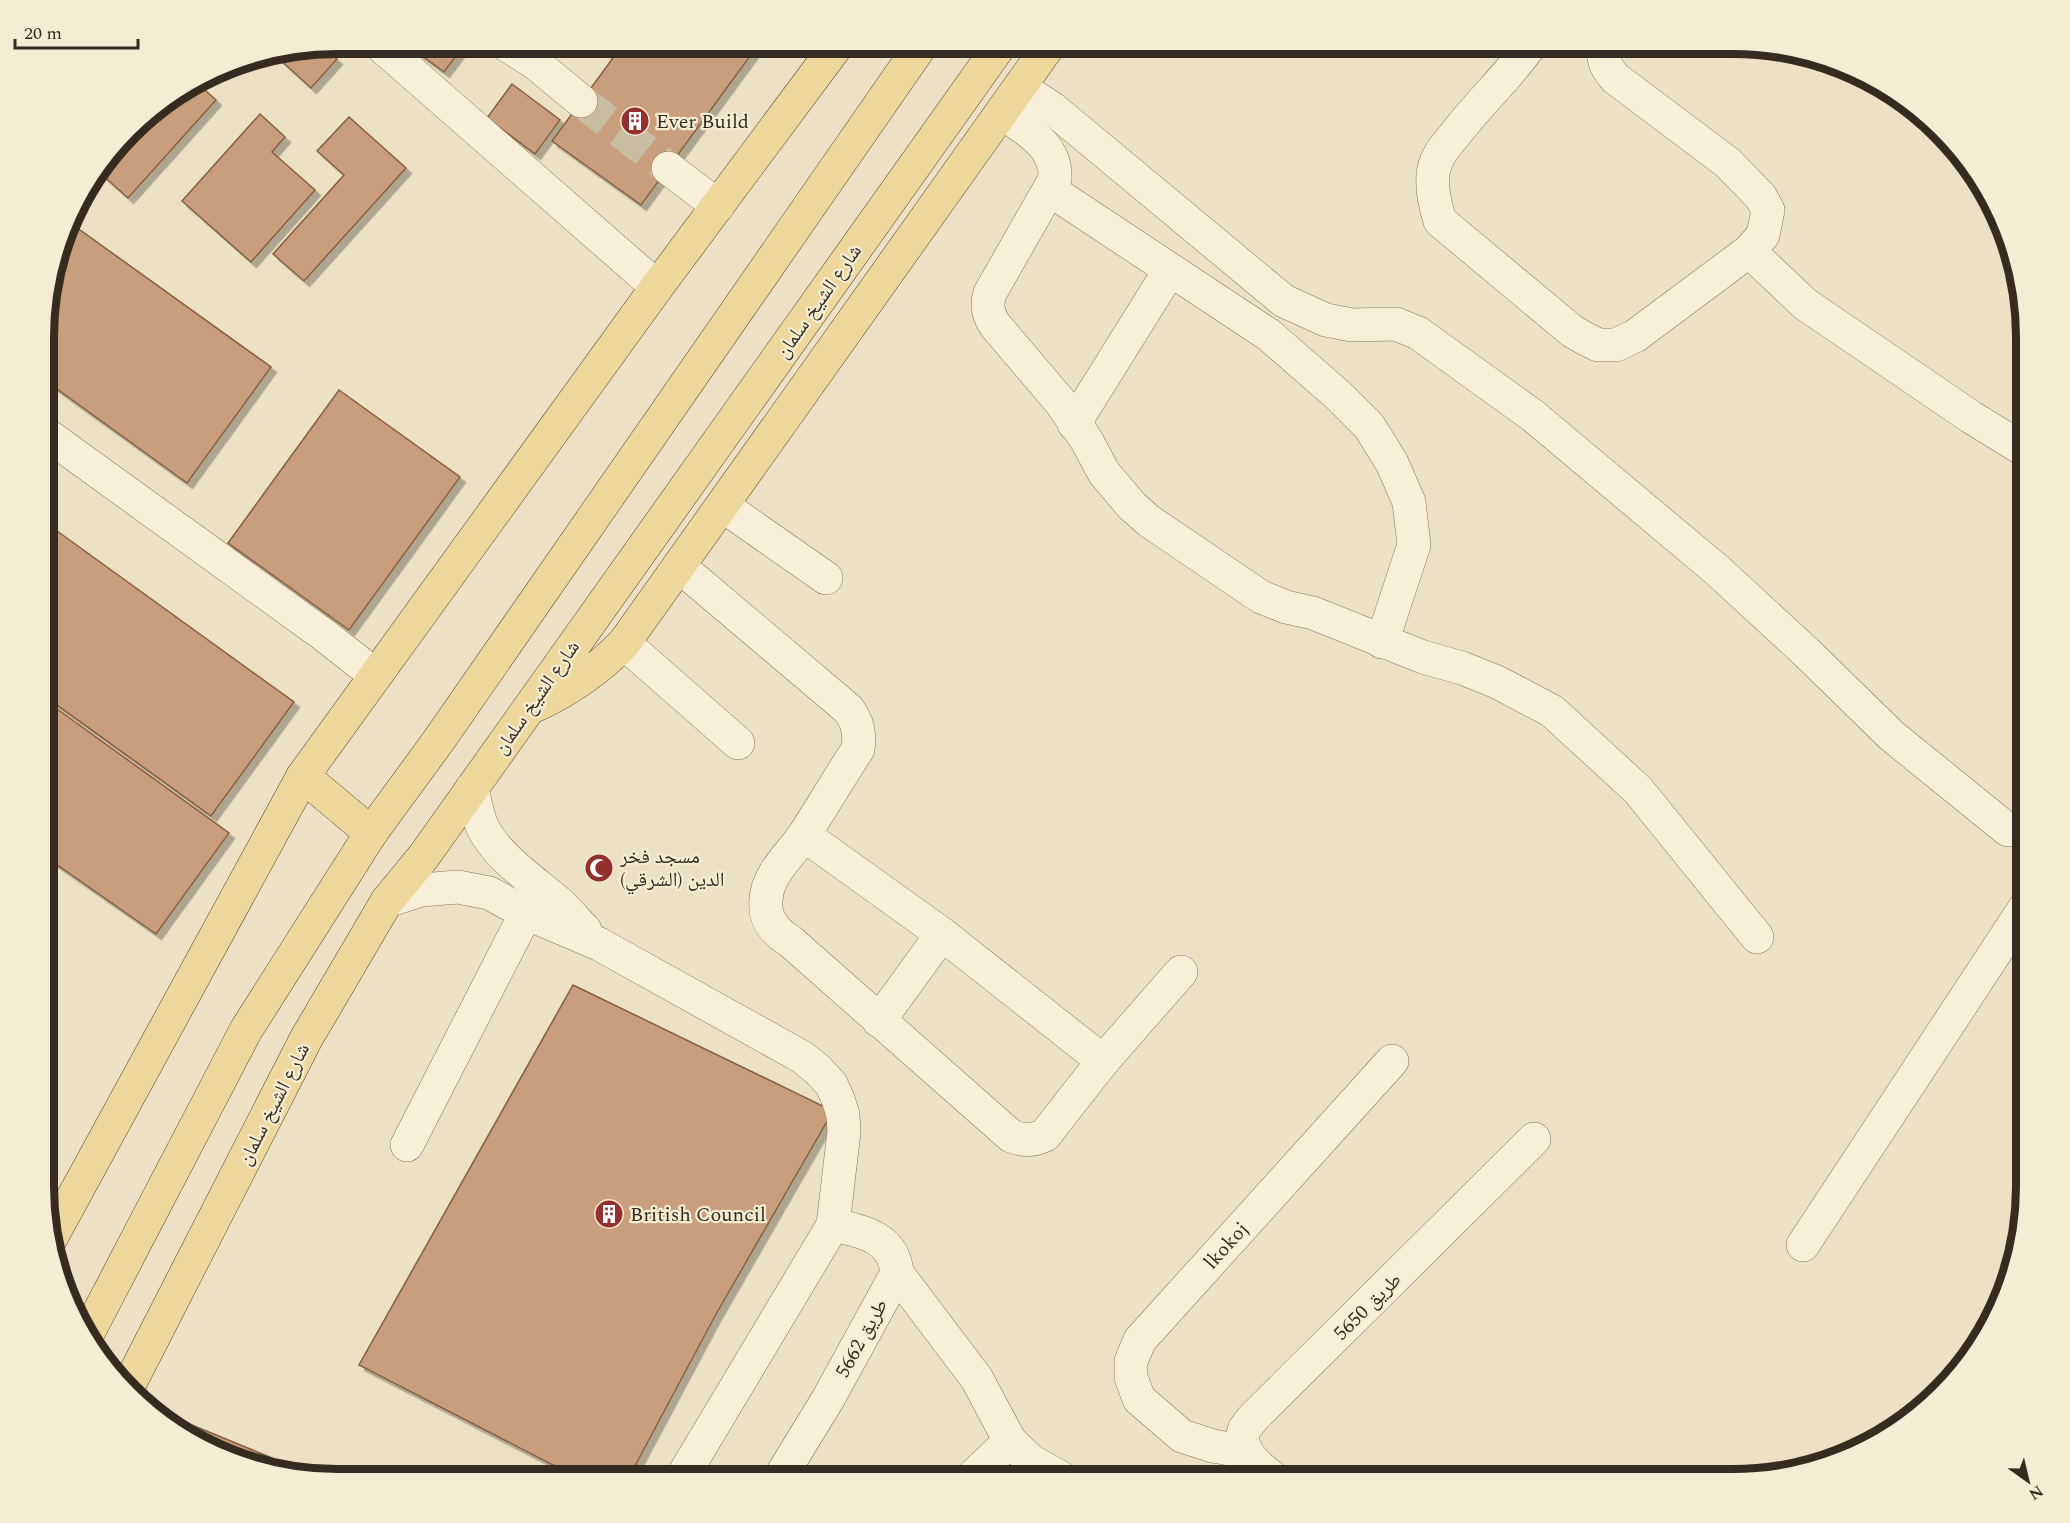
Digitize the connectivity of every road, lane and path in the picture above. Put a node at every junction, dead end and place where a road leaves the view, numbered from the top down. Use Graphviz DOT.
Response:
graph roads {
  1 [pos="390,54"];
  2 [pos="544,54"];
  3 [pos="831,54"];
  4 [pos="915,54"];
  5 [pos="993,54"];
  6 [pos="1043,54"];
  7 [pos="1524,54"];
  8 [pos="1602,54"];
  9 [pos="1020,87"];
  10 [pos="581,101"];
  11 [pos="1002,113"];
  12 [pos="668,168"];
  13 [pos="1050,190"];
  14 [pos="718,206"];
  15 [pos="1749,251"];
  16 [pos="1170,270"];
  17 [pos="657,287"];
  18 [pos="1074,423"];
  19 [pos="54,440"];
  20 [pos="2016,445"];
  21 [pos="723,506"];
  22 [pos="679,566"];
  23 [pos="826,578"];
  24 [pos="1382,642"];
  25 [pos="624,644"];
  26 [pos="375,675"];
  27 [pos="528,709"];
  28 [pos="738,744"];
  29 [pos="303,776"];
  30 [pos="472,788"];
  31 [pos="2008,830"];
  32 [pos="371,834"];
  33 [pos="804,835"];
  34 [pos="387,901"];
  35 [pos="526,913"];
  36 [pos="2016,921"];
  37 [pos="942,934"];
  38 [pos="1757,937"];
  39 [pos="599,944"];
  40 [pos="1182,972"];
  41 [pos="879,1021"];
  42 [pos="1103,1061"];
  43 [pos="1392,1061"];
  44 [pos="1534,1139"];
  45 [pos="407,1145"];
  46 [pos="56,1219"];
  47 [pos="832,1225"];
  48 [pos="1803,1245"];
  49 [pos="897,1273"];
  50 [pos="91,1327"];
  51 [pos="131,1380"];
  52 [pos="1010,1441"];
  53 [pos="1247,1452"];
  54 [pos="687,1469"];
  55 [pos="785,1469"];
  56 [pos="981,1469"];
  57 [pos="1045,1469"];
  58 [pos="1264,1469"];
  1 -- 17 [label="street"];
  2 -- 10 [label="street"];
  3 -- 14 [label="main road"];
  4 -- 32 [label="main road"];
  5 -- 27 [label="main road, شارع الشيخ سلمان"];
  6 -- 9 [label="main road"];
  7 -- 15 [label="street"];
  8 -- 15 [label="street"];
  9 -- 11 [label="main road"];
  9 -- 31 [label="street"];
  11 -- 13 [label="street"];
  11 -- 21 [label="main road"];
  12 -- 14 [label="street"];
  13 -- 16 [label="street"];
  13 -- 18 [label="street"];
  14 -- 17 [label="main road"];
  15 -- 20 [label="street"];
  16 -- 18 [label="street"];
  16 -- 24 [label="street"];
  17 -- 26 [label="main road"];
  18 -- 24 [label="street"];
  19 -- 26 [label="street"];
  21 -- 22 [label="main road"];
  21 -- 23 [label="street"];
  22 -- 25 [label="main road"];
  22 -- 33 [label="street"];
  24 -- 38 [label="street"];
  25 -- 27 [label="main road"];
  25 -- 28 [label="street"];
  26 -- 29 [label="main road"];
  27 -- 30 [label="main road, شارع الشيخ سلمان"];
  29 -- 32 [label="main road"];
  29 -- 46 [label="main road"];
  30 -- 34 [label="main road, شارع الشيخ سلمان"];
  30 -- 39 [label="street"];
  32 -- 50 [label="main road"];
  33 -- 37 [label="street"];
  33 -- 41 [label="street"];
  34 -- 35 [label="street"];
  34 -- 51 [label="main road, شارع الشيخ سلمان"];
  35 -- 39 [label="street"];
  35 -- 45 [label="street"];
  36 -- 48 [label="street"];
  37 -- 41 [label="street"];
  37 -- 42 [label="street"];
  39 -- 47 [label="street"];
  40 -- 42 [label="street"];
  41 -- 42 [label="street"];
  43 -- 53 [label="street, lkokoj"];
  44 -- 53 [label="street, طريق 5650"];
  47 -- 49 [label="street"];
  47 -- 54 [label="street"];
  49 -- 52 [label="street"];
  49 -- 55 [label="street, طريق 5662"];
  52 -- 56 [label="street"];
  52 -- 57 [label="street"];
  53 -- 58 [label="street"];
}
